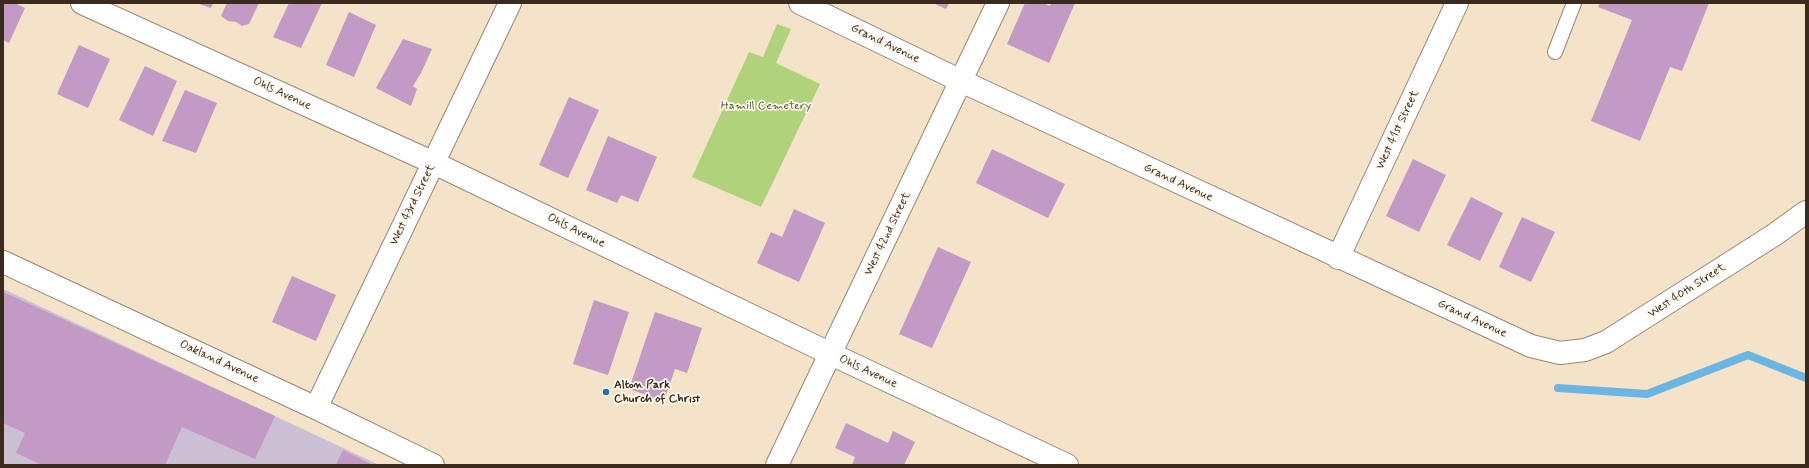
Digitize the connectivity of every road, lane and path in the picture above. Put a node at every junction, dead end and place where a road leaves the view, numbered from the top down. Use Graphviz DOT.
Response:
graph roads {
  1 [pos="82,3"];
  2 [pos="510,3"];
  3 [pos="800,3"];
  4 [pos="998,3"];
  5 [pos="1458,3"];
  6 [pos="1574,3"];
  7 [pos="1555,52"];
  8 [pos="962,81"];
  9 [pos="434,163"];
  10 [pos="1806,212"];
  11 [pos="1338,258"];
  12 [pos="3,262"];
  13 [pos="1560,353"];
  14 [pos="831,354"];
  15 [pos="316,408"];
  16 [pos="433,465"];
  17 [pos="777,465"];
  18 [pos="1067,465"];
  1 -- 9 [label="street, Ohls Avenue"];
  2 -- 9 [label="street, West 43rd Street"];
  3 -- 8 [label="street, Grand Avenue"];
  4 -- 8 [label="street, West 42nd Street"];
  5 -- 11 [label="street, West 41st Street"];
  6 -- 7 [label="lane"];
  8 -- 11 [label="street, Grand Avenue"];
  8 -- 14 [label="street, West 42nd Street"];
  9 -- 14 [label="street, Ohls Avenue"];
  9 -- 15 [label="street, West 43rd Street"];
  10 -- 13 [label="street, West 40th Street"];
  11 -- 13 [label="street, Grand Avenue"];
  12 -- 15 [label="street, Oakland Avenue"];
  14 -- 17 [label="street, West 42nd Street"];
  14 -- 18 [label="street, Ohls Avenue"];
  15 -- 16 [label="street, Oakland Avenue"];
}
